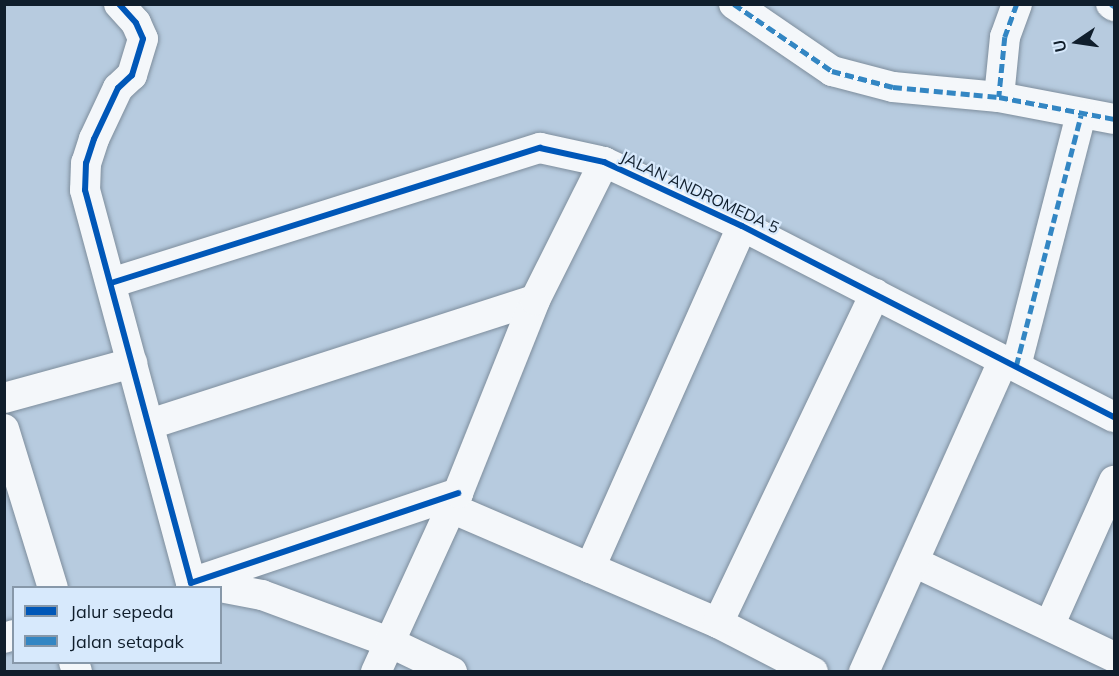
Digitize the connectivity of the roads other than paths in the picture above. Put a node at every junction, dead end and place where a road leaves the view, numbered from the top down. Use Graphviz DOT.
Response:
graph roads {
  1 [pos="119,4"];
  2 [pos="734,4"];
  3 [pos="1017,4"];
  4 [pos="999,97"];
  5 [pos="1081,115"];
  6 [pos="1114,119"];
  7 [pos="604,162"];
  8 [pos="742,226"];
  9 [pos="111,283"];
  10 [pos="875,294"];
  11 [pos="535,300"];
  12 [pos="132,363"];
  13 [pos="1010,364"];
  14 [pos="4,398"];
  15 [pos="1114,417"];
  16 [pos="150,424"];
  17 [pos="4,429"];
  18 [pos="1114,481"];
  19 [pos="454,501"];
  20 [pos="914,562"];
  21 [pos="590,568"];
  22 [pos="183,585"];
  23 [pos="52,586"];
  24 [pos="718,623"];
  25 [pos="1050,624"];
  26 [pos="389,642"];
  27 [pos="1114,657"];
  28 [pos="376,672"];
  29 [pos="452,672"];
  30 [pos="813,672"];
  31 [pos="864,672"];
  1 -- 9 [label="street"];
  2 -- 4 [label="street"];
  3 -- 4 [label="street"];
  4 -- 5 [label="street"];
  5 -- 6 [label="street"];
  5 -- 13 [label="street"];
  7 -- 8 [label="street, JALAN ANDROMEDA 5"];
  7 -- 9 [label="street, JALAN ANDROMEDA 5"];
  7 -- 11 [label="street"];
  8 -- 10 [label="street, JALAN ANDROMEDA 5"];
  8 -- 21 [label="street"];
  9 -- 12 [label="street"];
  10 -- 13 [label="street, JALAN ANDROMEDA 5"];
  10 -- 24 [label="street"];
  11 -- 16 [label="street"];
  11 -- 19 [label="street"];
  12 -- 14 [label="street"];
  12 -- 16 [label="street"];
  13 -- 15 [label="street, JALAN ANDROMEDA 5"];
  13 -- 20 [label="street"];
  16 -- 22 [label="street"];
  17 -- 23 [label="street"];
  18 -- 25 [label="street"];
  19 -- 21 [label="street"];
  19 -- 22 [label="street"];
  19 -- 26 [label="street"];
  20 -- 25 [label="street"];
  20 -- 31 [label="street"];
  21 -- 24 [label="street"];
  22 -- 26 [label="street"];
  24 -- 30 [label="street"];
  25 -- 27 [label="street"];
  26 -- 28 [label="street"];
  26 -- 29 [label="street"];
}
